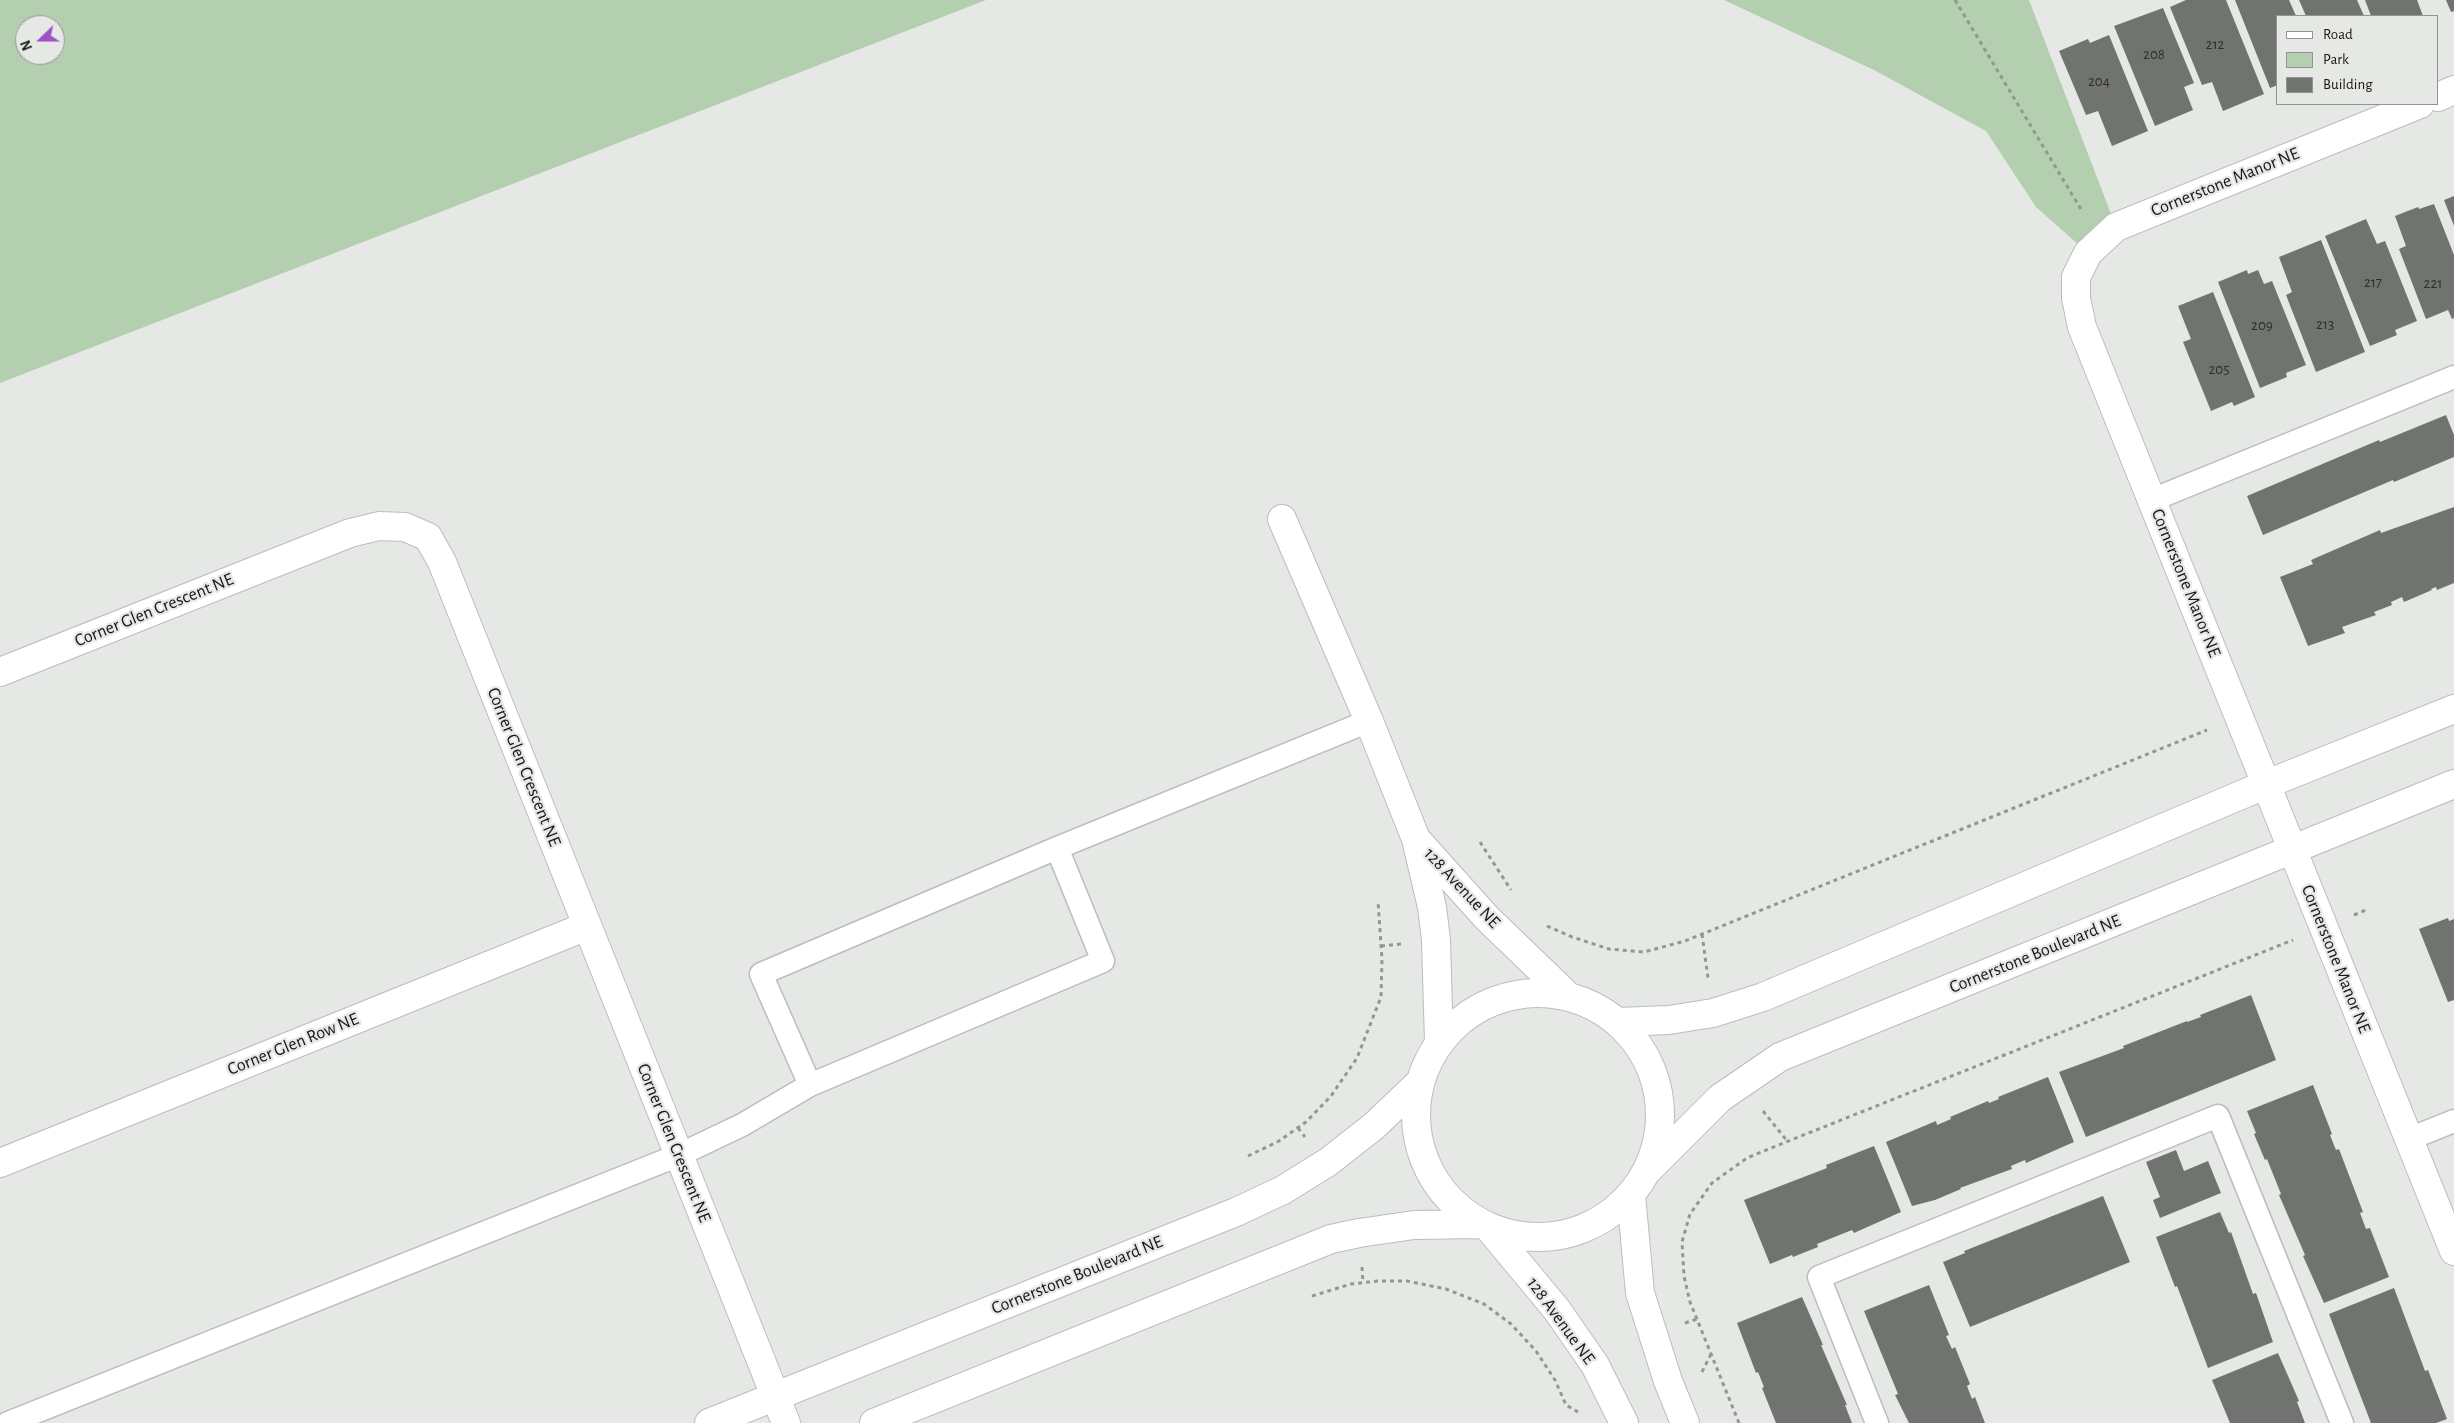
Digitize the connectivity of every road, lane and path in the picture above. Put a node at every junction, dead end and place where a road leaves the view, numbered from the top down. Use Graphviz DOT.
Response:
graph roads {
  1 [pos="1955,0"];
  2 [pos="2454,90"];
  3 [pos="2439,97"];
  4 [pos="2418,105"];
  5 [pos="2100,242"];
  6 [pos="2454,378"];
  7 [pos="2152,500"];
  8 [pos="1282,519"];
  9 [pos="0,672"];
  10 [pos="2454,709"];
  11 [pos="2240,717"];
  12 [pos="1369,722"];
  13 [pos="2267,784"];
  14 [pos="2454,784"];
  15 [pos="1416,839"];
  16 [pos="1480,842"];
  17 [pos="1057,848"];
  18 [pos="2292,850"];
  19 [pos="1514,894"];
  20 [pos="1378,901"];
  21 [pos="2366,910"];
  22 [pos="1541,921"];
  23 [pos="587,926"];
  24 [pos="2324,928"];
  25 [pos="1569,997"];
  26 [pos="1618,1022"];
  27 [pos="1439,1043"];
  28 [pos="1419,1083"];
  29 [pos="810,1085"];
  30 [pos="2454,1121"];
  31 [pos="2409,1139"];
  32 [pos="679,1155"];
  33 [pos="1248,1156"];
  34 [pos="0,1163"];
  35 [pos="1646,1172"];
  36 [pos="1631,1195"];
  37 [pos="1484,1225"];
  38 [pos="2454,1251"];
  39 [pos="1312,1296"];
  40 [pos="775,1396"];
  41 [pos="1566,1405"];
  42 [pos="8,1423"];
  43 [pos="709,1423"];
  44 [pos="786,1423"];
  45 [pos="874,1423"];
  46 [pos="1624,1423"];
  47 [pos="1685,1423"];
  48 [pos="1738,1423"];
  49 [pos="1877,1423"];
  50 [pos="2342,1423"];
  1 -- 5 [label="path"];
  2 -- 3 [label="street"];
  4 -- 5 [label="street, Cornerstone Manor NE"];
  5 -- 7 [label="street, Cornerstone Manor NE"];
  6 -- 7 [label="lane"];
  7 -- 11 [label="street, Cornerstone Manor NE"];
  8 -- 12 [label="street"];
  9 -- 23 [label="street, Corner Glen Crescent NE"];
  10 -- 13 [label="street"];
  11 -- 13 [label="street, Cornerstone Manor NE"];
  11 -- 22 [label="path"];
  12 -- 15 [label="street"];
  12 -- 17 [label="lane"];
  13 -- 18 [label="street, Cornerstone Manor NE"];
  13 -- 26 [label="street"];
  14 -- 18 [label="street, Cornerstone Boulevard NE"];
  15 -- 25 [label="street, 128 Avenue NE"];
  15 -- 27 [label="street, 128 Avenue NE"];
  16 -- 19 [label="path"];
  17 -- 29 [label="lane"];
  17 -- 29 [label="lane"];
  18 -- 24 [label="street, Cornerstone Manor NE"];
  18 -- 35 [label="street, Cornerstone Boulevard NE"];
  20 -- 33 [label="path"];
  21 -- 24 [label="path"];
  23 -- 32 [label="street, Corner Glen Crescent NE"];
  23 -- 34 [label="street, Corner Glen Row NE"];
  24 -- 31 [label="street, Cornerstone Manor NE"];
  24 -- 48 [label="path"];
  25 -- 26 [label="street"];
  25 -- 27 [label="street"];
  26 -- 35 [label="street"];
  27 -- 28 [label="street"];
  28 -- 37 [label="street"];
  28 -- 40 [label="street, Cornerstone Boulevard NE"];
  29 -- 32 [label="lane"];
  30 -- 31 [label="lane"];
  31 -- 38 [label="street, Cornerstone Manor NE"];
  32 -- 40 [label="street, Corner Glen Crescent NE"];
  32 -- 42 [label="lane"];
  35 -- 36 [label="street"];
  36 -- 37 [label="street"];
  36 -- 47 [label="street"];
  37 -- 45 [label="street"];
  37 -- 46 [label="street, 128 Avenue NE"];
  39 -- 41 [label="path"];
  40 -- 43 [label="street, Cornerstone Boulevard NE"];
  40 -- 44 [label="street, Corner Glen Crescent NE"];
  49 -- 50 [label="lane"];
}
